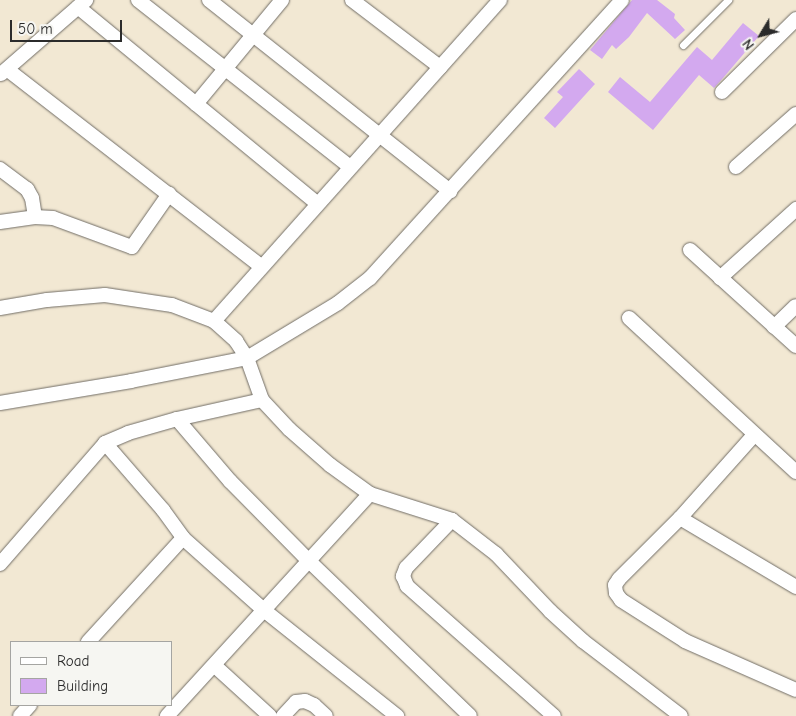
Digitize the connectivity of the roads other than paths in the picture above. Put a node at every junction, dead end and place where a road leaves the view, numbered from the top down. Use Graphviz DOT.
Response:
graph roads {
  1 [pos="138,0"];
  2 [pos="209,0"];
  3 [pos="282,0"];
  4 [pos="352,0"];
  5 [pos="622,0"];
  6 [pos="728,0"];
  7 [pos="495,2"];
  8 [pos="82,4"];
  9 [pos="796,19"];
  10 [pos="253,33"];
  11 [pos="683,45"];
  12 [pos="440,67"];
  13 [pos="224,69"];
  14 [pos="4,72"];
  15 [pos="722,92"];
  16 [pos="196,104"];
  17 [pos="796,114"];
  18 [pos="380,134"];
  19 [pos="350,167"];
  20 [pos="736,167"];
  21 [pos="0,169"];
  22 [pos="450,191"];
  23 [pos="169,194"];
  24 [pos="317,203"];
  25 [pos="796,209"];
  26 [pos="36,217"];
  27 [pos="0,222"];
  28 [pos="690,250"];
  29 [pos="261,266"];
  30 [pos="720,278"];
  31 [pos="796,306"];
  32 [pos="0,308"];
  33 [pos="629,318"];
  34 [pos="214,320"];
  35 [pos="774,326"];
  36 [pos="796,346"];
  37 [pos="249,364"];
  38 [pos="260,396"];
  39 [pos="0,403"];
  40 [pos="177,419"];
  41 [pos="754,435"];
  42 [pos="105,443"];
  43 [pos="796,472"];
  44 [pos="370,494"];
  45 [pos="680,518"];
  46 [pos="452,520"];
  47 [pos="183,538"];
  48 [pos="309,561"];
  49 [pos="0,564"];
  50 [pos="796,586"];
  51 [pos="265,611"];
  52 [pos="89,641"];
  53 [pos="215,666"];
  54 [pos="796,690"];
  55 [pos="29,706"];
  56 [pos="20,716"];
  57 [pos="167,716"];
  58 [pos="270,716"];
  59 [pos="283,716"];
  60 [pos="326,716"];
  61 [pos="397,716"];
  62 [pos="470,716"];
  63 [pos="554,716"];
  64 [pos="681,716"];
  1 -- 13 [label="street"];
  2 -- 10 [label="street"];
  3 -- 10 [label="street"];
  4 -- 12 [label="street"];
  5 -- 22 [label="street"];
  6 -- 11 [label="lane"];
  7 -- 12 [label="street"];
  8 -- 14 [label="street"];
  8 -- 16 [label="street"];
  9 -- 15 [label="street"];
  10 -- 13 [label="street"];
  10 -- 18 [label="street"];
  12 -- 18 [label="street"];
  13 -- 16 [label="street"];
  13 -- 19 [label="street"];
  14 -- 23 [label="street"];
  16 -- 24 [label="street"];
  17 -- 20 [label="street"];
  18 -- 19 [label="street"];
  18 -- 22 [label="street"];
  19 -- 24 [label="street"];
  21 -- 26 [label="street"];
  22 -- 37 [label="street"];
  23 -- 26 [label="street"];
  23 -- 29 [label="street"];
  24 -- 29 [label="street"];
  25 -- 30 [label="street"];
  26 -- 27 [label="street"];
  28 -- 30 [label="street"];
  29 -- 34 [label="street"];
  30 -- 35 [label="street"];
  31 -- 35 [label="street"];
  32 -- 34 [label="street"];
  33 -- 41 [label="street"];
  34 -- 37 [label="street"];
  35 -- 36 [label="street"];
  37 -- 38 [label="street"];
  37 -- 39 [label="street"];
  38 -- 40 [label="street"];
  38 -- 44 [label="street"];
  40 -- 42 [label="street"];
  40 -- 48 [label="street"];
  41 -- 43 [label="street"];
  41 -- 45 [label="street"];
  42 -- 47 [label="street"];
  42 -- 49 [label="street"];
  44 -- 46 [label="street"];
  44 -- 48 [label="street"];
  45 -- 50 [label="street"];
  45 -- 54 [label="street"];
  46 -- 63 [label="street"];
  46 -- 64 [label="street"];
  47 -- 51 [label="street"];
  47 -- 52 [label="street"];
  48 -- 51 [label="street"];
  48 -- 62 [label="street"];
  51 -- 53 [label="street"];
  51 -- 61 [label="street"];
  53 -- 57 [label="street"];
  53 -- 58 [label="street"];
  55 -- 56 [label="street"];
  59 -- 60 [label="street"];
}
